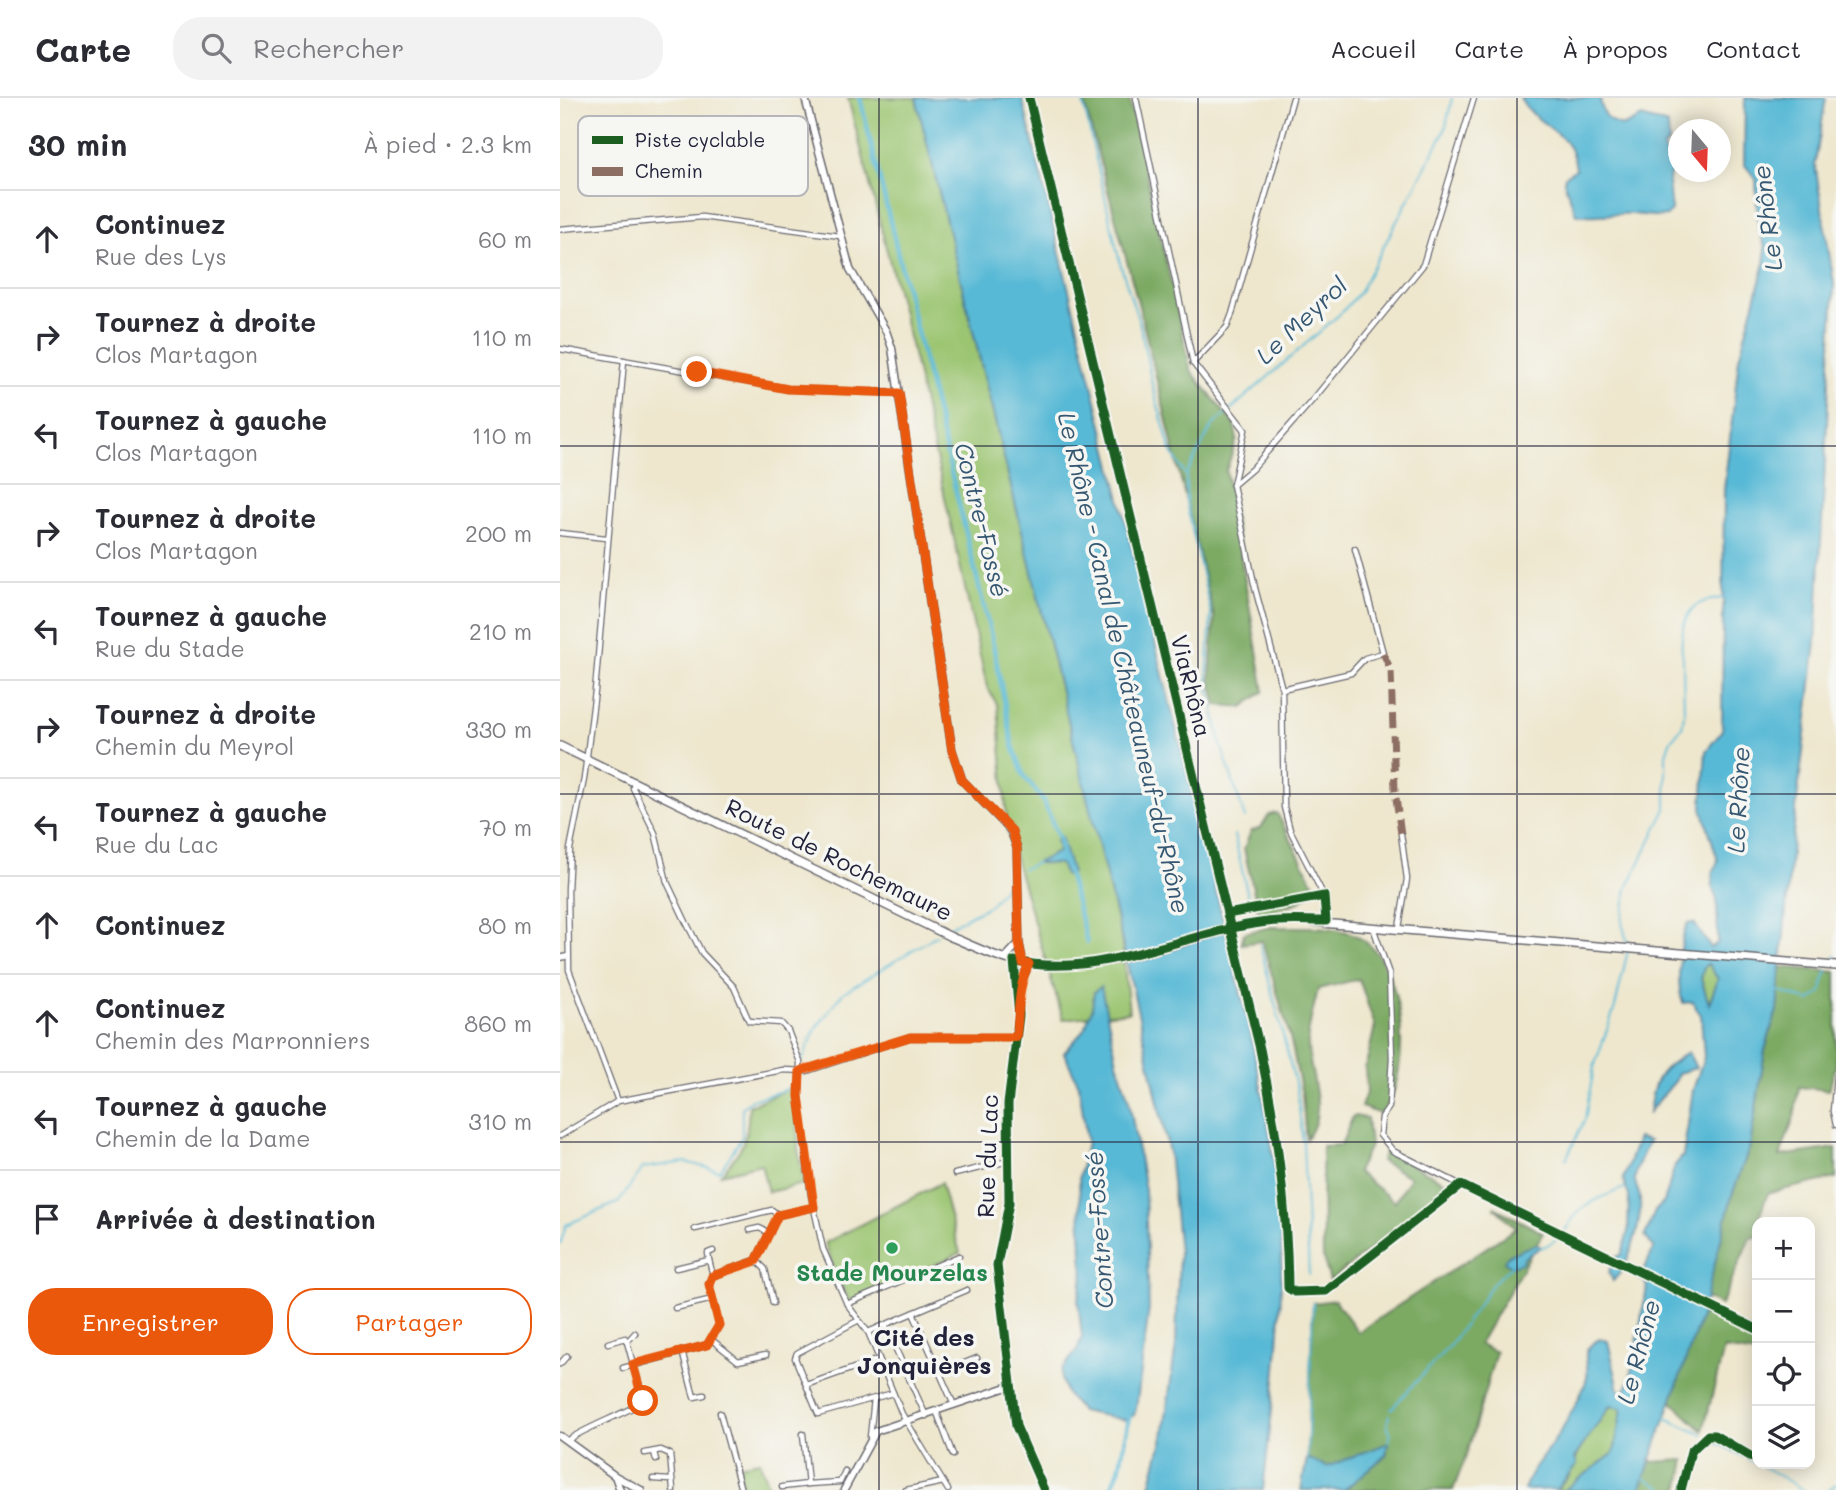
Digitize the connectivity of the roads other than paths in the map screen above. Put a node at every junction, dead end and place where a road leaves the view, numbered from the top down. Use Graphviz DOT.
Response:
graph roads {
  1 [pos="805,98"];
  2 [pos="1136,98"];
  3 [pos="1293,98"];
  4 [pos="1474,98"];
  5 [pos="560,229"];
  6 [pos="840,236"];
  7 [pos="560,349"];
  8 [pos="624,360"];
  9 [pos="1193,363"];
  10 [pos="899,393"];
  11 [pos="1233,485"];
  12 [pos="560,533"];
  13 [pos="606,538"];
  14 [pos="1355,549"];
  15 [pos="1282,689"];
  16 [pos="560,746"];
  17 [pos="586,758"];
  18 [pos="635,781"];
  19 [pos="1401,834"];
  20 [pos="1326,921"];
  21 [pos="1373,926"];
  22 [pos="1399,928"];
  23 [pos="1019,943"];
  24 [pos="568,956"];
  25 [pos="560,958"];
  26 [pos="1005,958"];
  27 [pos="1014,961"];
  28 [pos="1026,963"];
  29 [pos="1836,966"];
  30 [pos="1018,989"];
  31 [pos="1016,1037"];
  32 [pos="800,1071"];
  33 [pos="1836,1077"];
  34 [pos="618,1101"];
  35 [pos="1836,1125"];
  36 [pos="560,1136"];
  37 [pos="1008,1161"];
  38 [pos="955,1174"];
  39 [pos="1461,1185"];
  40 [pos="814,1207"];
  41 [pos="778,1215"];
  42 [pos="695,1229"];
  43 [pos="750,1230"];
  44 [pos="770,1233"];
  45 [pos="713,1251"];
  46 [pos="959,1256"];
  47 [pos="709,1260"];
  48 [pos="756,1261"];
  49 [pos="676,1268"];
  50 [pos="713,1276"];
  51 [pos="967,1290"];
  52 [pos="713,1299"];
  53 [pos="773,1303"];
  54 [pos="847,1304"];
  55 [pos="675,1308"];
  56 [pos="913,1313"];
  57 [pos="859,1320"];
  58 [pos="885,1325"];
  59 [pos="867,1332"];
  60 [pos="635,1333"];
  61 [pos="712,1340"];
  62 [pos="627,1342"];
  63 [pos="608,1343"];
  64 [pos="682,1351"];
  65 [pos="766,1355"];
  66 [pos="567,1356"];
  67 [pos="977,1358"];
  68 [pos="879,1359"];
  69 [pos="560,1364"];
  70 [pos="633,1364"];
  71 [pos="624,1368"];
  72 [pos="940,1373"];
  73 [pos="806,1385"];
  74 [pos="1010,1386"];
  75 [pos="893,1394"];
  76 [pos="704,1395"];
  77 [pos="874,1399"];
  78 [pos="954,1406"];
  79 [pos="720,1413"];
  80 [pos="937,1413"];
  81 [pos="926,1417"];
  82 [pos="907,1422"];
  83 [pos="803,1434"];
  84 [pos="873,1434"];
  85 [pos="560,1436"];
  86 [pos="566,1442"];
  87 [pos="654,1452"];
  88 [pos="645,1454"];
  89 [pos="953,1455"];
  90 [pos="656,1460"];
  91 [pos="845,1471"];
  92 [pos="653,1479"];
  93 [pos="670,1480"];
  94 [pos="943,1482"];
  95 [pos="617,1484"];
  96 [pos="808,1484"];
  97 [pos="843,1485"];
  98 [pos="782,1487"];
  99 [pos="635,1488"];
  100 [pos="1044,1488"];
  101 [pos="641,1490"];
  102 [pos="673,1490"];
  103 [pos="741,1490"];
  104 [pos="906,1490"];
  105 [pos="948,1490"];
  1 -- 6 [label="street"];
  2 -- 9 [label="street"];
  3 -- 9 [label="street"];
  4 -- 11 [label="street"];
  5 -- 6 [label="street"];
  6 -- 10 [label="street"];
  7 -- 8 [label="street"];
  8 -- 10 [label="street"];
  8 -- 13 [label="street"];
  9 -- 11 [label="street"];
  10 -- 23 [label="street"];
  11 -- 15 [label="street"];
  12 -- 13 [label="street"];
  13 -- 17 [label="street"];
  14 -- 15 [label="street"];
  15 -- 20 [label="street"];
  16 -- 17 [label="main road, Route de Rochemaure"];
  17 -- 18 [label="main road, Route de Rochemaure"];
  17 -- 24 [label="street"];
  18 -- 26 [label="main road, Route de Rochemaure"];
  18 -- 32 [label="street"];
  19 -- 22 [label="street"];
  20 -- 21 [label="main road, Route de Rochemaure"];
  20 -- 28 [label="main road, Route de Rochemaure"];
  21 -- 22 [label="main road, Route de Rochemaure"];
  21 -- 39 [label="street"];
  22 -- 29 [label="main road, Route de Rochemaure"];
  23 -- 26 [label="street"];
  23 -- 28 [label="street"];
  24 -- 25 [label="street"];
  24 -- 34 [label="street"];
  26 -- 27 [label="main road, Route de Rochemaure"];
  27 -- 28 [label="main road, Route de Rochemaure"];
  27 -- 30 [label="street, Rue du Lac"];
  28 -- 30 [label="street"];
  30 -- 31 [label="street, Rue du Lac"];
  31 -- 32 [label="street"];
  31 -- 37 [label="street, Rue du Lac"];
  32 -- 34 [label="street"];
  32 -- 40 [label="street"];
  33 -- 35 [label="street"];
  34 -- 36 [label="street"];
  37 -- 38 [label="street"];
  37 -- 74 [label="street, Rue du Lac"];
  40 -- 41 [label="street"];
  40 -- 54 [label="street"];
  41 -- 42 [label="street"];
  41 -- 44 [label="street"];
  43 -- 44 [label="street"];
  44 -- 48 [label="street"];
  45 -- 47 [label="street"];
  46 -- 54 [label="street"];
  47 -- 49 [label="street"];
  47 -- 50 [label="street"];
  48 -- 50 [label="street"];
  48 -- 53 [label="street"];
  50 -- 52 [label="street"];
  51 -- 56 [label="street"];
  52 -- 55 [label="street"];
  52 -- 61 [label="street"];
  54 -- 57 [label="street"];
  56 -- 58 [label="street"];
  56 -- 72 [label="street"];
  57 -- 59 [label="street"];
  57 -- 73 [label="street"];
  58 -- 59 [label="street"];
  58 -- 81 [label="street"];
  59 -- 68 [label="street"];
  60 -- 62 [label="street"];
  61 -- 64 [label="street"];
  61 -- 65 [label="street"];
  62 -- 63 [label="street"];
  62 -- 70 [label="street"];
  64 -- 70 [label="street"];
  64 -- 76 [label="street"];
  66 -- 69 [label="street"];
  67 -- 72 [label="street"];
  68 -- 73 [label="street"];
  68 -- 75 [label="street"];
  70 -- 71 [label="street"];
  70 -- 86 [label="street"];
  72 -- 78 [label="street"];
  73 -- 77 [label="street"];
  74 -- 78 [label="street"];
  74 -- 100 [label="street, Rue du Lac"];
  75 -- 77 [label="street"];
  75 -- 82 [label="street"];
  77 -- 84 [label="street"];
  78 -- 80 [label="street"];
  79 -- 103 [label="street"];
  80 -- 81 [label="street"];
  80 -- 89 [label="street"];
  81 -- 82 [label="street"];
  82 -- 84 [label="street"];
  82 -- 94 [label="street"];
  83 -- 96 [label="street"];
  84 -- 97 [label="street"];
  85 -- 86 [label="street"];
  86 -- 95 [label="street"];
  87 -- 88 [label="street"];
  87 -- 90 [label="street"];
  87 -- 93 [label="street"];
  91 -- 97 [label="street"];
  92 -- 93 [label="street"];
  93 -- 102 [label="street"];
  94 -- 104 [label="street"];
  94 -- 105 [label="street"];
  95 -- 99 [label="street"];
  96 -- 97 [label="street"];
  96 -- 98 [label="street"];
  99 -- 101 [label="street"];
}
